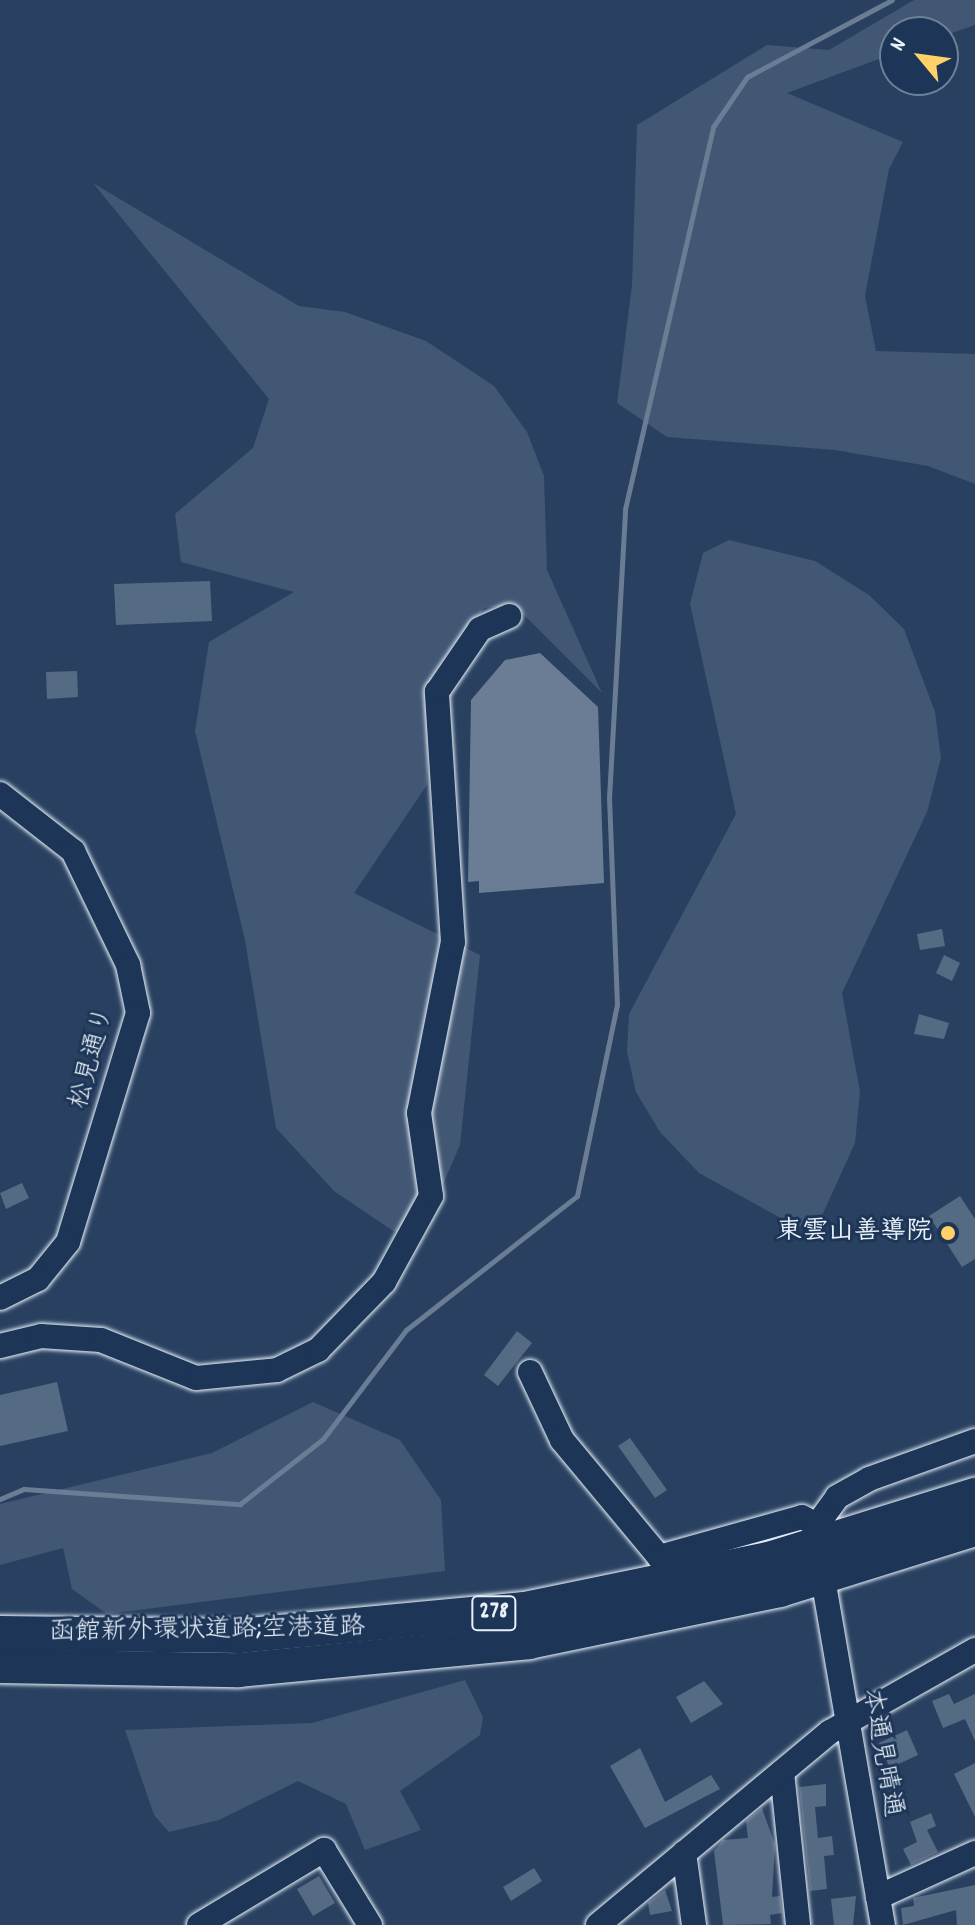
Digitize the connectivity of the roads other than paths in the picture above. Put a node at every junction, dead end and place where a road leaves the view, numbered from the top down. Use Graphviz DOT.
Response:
graph roads {
  1 [pos="509,616"];
  2 [pos="0,794"];
  3 [pos="0,1298"];
  4 [pos="0,1346"];
  5 [pos="530,1372"];
  6 [pos="975,1441"];
  7 [pos="975,1495"];
  8 [pos="975,1529"];
  9 [pos="825,1590"];
  10 [pos="0,1633"];
  11 [pos="975,1650"];
  12 [pos="0,1666"];
  13 [pos="848,1721"];
  14 [pos="782,1772"];
  15 [pos="684,1853"];
  16 [pos="975,1853"];
  17 [pos="878,1897"];
  18 [pos="199,1925"];
  19 [pos="370,1925"];
  20 [pos="598,1925"];
  21 [pos="694,1925"];
  22 [pos="798,1925"];
  23 [pos="883,1925"];
  1 -- 4 [label="street"];
  2 -- 3 [label="street, 松見通り"];
  5 -- 6 [label="street"];
  7 -- 10 [label="highway, 函館新外環状道路;空港道路 / 278"];
  8 -- 12 [label="highway, 函館新外環状道路;空港道路 / 278"];
  9 -- 13 [label="street, 本通見晴通"];
  11 -- 13 [label="street"];
  13 -- 14 [label="street"];
  13 -- 17 [label="street, 本通見晴通"];
  14 -- 15 [label="street"];
  14 -- 22 [label="street"];
  15 -- 20 [label="street"];
  15 -- 21 [label="street"];
  16 -- 17 [label="street"];
  17 -- 23 [label="street, 本通見晴通"];
  18 -- 19 [label="street"];
}
